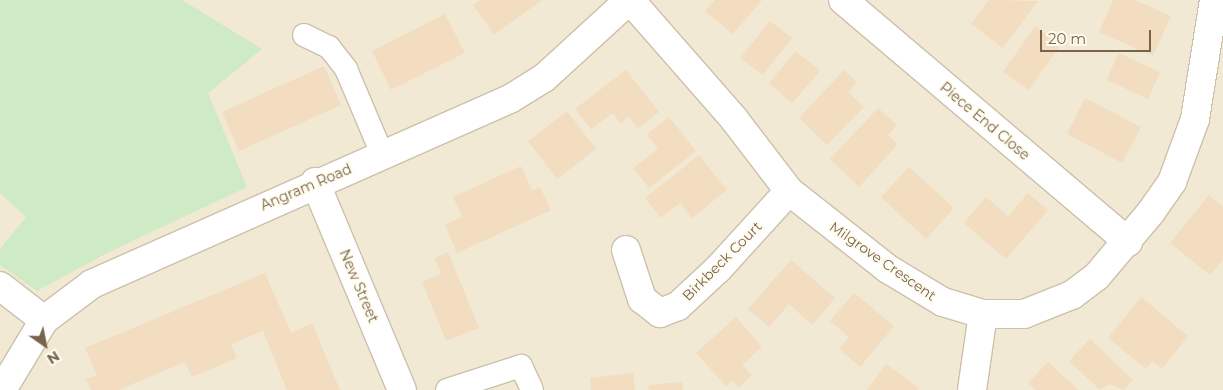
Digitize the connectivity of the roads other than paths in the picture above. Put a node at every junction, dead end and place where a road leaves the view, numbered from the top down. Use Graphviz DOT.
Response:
graph roads {
  1 [pos="630,0"];
  2 [pos="843,0"];
  3 [pos="1214,0"];
  4 [pos="304,34"];
  5 [pos="1213,87"];
  6 [pos="382,154"];
  7 [pos="315,182"];
  8 [pos="789,191"];
  9 [pos="1128,242"];
  10 [pos="626,250"];
  11 [pos="0,286"];
  12 [pos="983,314"];
  13 [pos="44,320"];
  14 [pos="2,390"];
  15 [pos="402,390"];
  16 [pos="447,390"];
  17 [pos="532,390"];
  18 [pos="972,390"];
  1 -- 6 [label="street, Angram Road"];
  1 -- 8 [label="street, Milgrove Crescent"];
  2 -- 9 [label="street, Piece End Close"];
  3 -- 5 [label="street, Milgrove Crescent"];
  4 -- 6 [label="lane"];
  5 -- 9 [label="street, Milgrove Crescent"];
  6 -- 7 [label="street, Angram Road"];
  7 -- 13 [label="street, Angram Road"];
  7 -- 15 [label="street, New Street"];
  8 -- 10 [label="street, Birkbeck Court"];
  8 -- 12 [label="street, Milgrove Crescent"];
  9 -- 12 [label="street, Milgrove Crescent"];
  11 -- 13 [label="street"];
  12 -- 18 [label="street"];
  13 -- 14 [label="street, Angram Road"];
  16 -- 17 [label="lane"];
}
